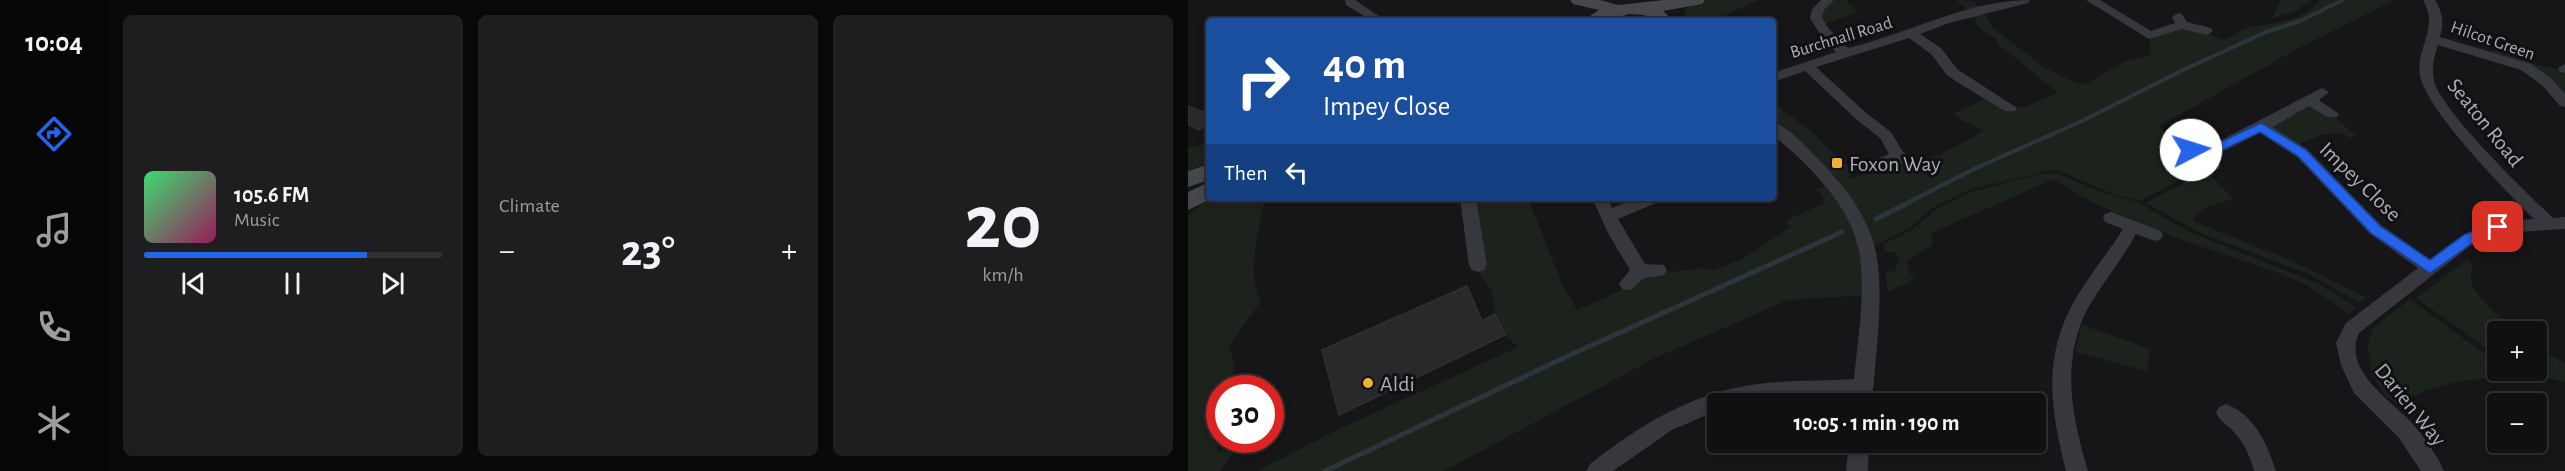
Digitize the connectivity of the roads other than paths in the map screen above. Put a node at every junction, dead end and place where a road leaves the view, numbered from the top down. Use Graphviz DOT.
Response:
graph roads {
  1 [pos="1570,0"];
  2 [pos="1579,0"];
  3 [pos="1696,0"];
  4 [pos="1701,0"];
  5 [pos="1828,0"];
  6 [pos="2024,0"];
  7 [pos="2092,0"];
  8 [pos="2429,0"];
  9 [pos="1350,2"];
  10 [pos="1641,9"];
  11 [pos="1618,10"];
  12 [pos="1375,18"];
  13 [pos="1579,18"];
  14 [pos="1598,18"];
  15 [pos="1661,18"];
  16 [pos="1674,18"];
  17 [pos="2207,31"];
  18 [pos="1911,33"];
  19 [pos="2433,39"];
  20 [pos="1845,54"];
  21 [pos="1807,66"];
  22 [pos="1776,77"];
  23 [pos="2322,92"];
  24 [pos="2308,99"];
  25 [pos="2565,103"];
  26 [pos="2025,107"];
  27 [pos="2332,114"];
  28 [pos="2261,127"];
  29 [pos="1777,136"];
  30 [pos="2191,150"];
  31 [pos="2208,153"];
  32 [pos="1882,163"];
  33 [pos="2212,168"];
  34 [pos="1206,173"];
  35 [pos="1188,179"];
  36 [pos="1206,192"];
  37 [pos="1468,201"];
  38 [pos="1601,201"];
  39 [pos="1645,201"];
  40 [pos="1188,202"];
  41 [pos="1608,216"];
  42 [pos="2111,218"];
  43 [pos="2556,223"];
  44 [pos="2133,226"];
  45 [pos="2155,235"];
  46 [pos="1478,265"];
  47 [pos="2430,268"];
  48 [pos="1658,270"];
  49 [pos="1762,393"];
  50 [pos="1799,393"];
  51 [pos="1862,393"];
  52 [pos="1707,405"];
  53 [pos="2226,413"];
  54 [pos="1858,453"];
  55 [pos="1597,471"];
  56 [pos="1857,471"];
  57 [pos="2077,471"];
  58 [pos="2265,471"];
  59 [pos="2433,471"];
  1 -- 13 [label="street"];
  2 -- 11 [label="street"];
  3 -- 10 [label="street"];
  4 -- 16 [label="street"];
  5 -- 20 [label="street"];
  6 -- 18 [label="street, Burchnall Road"];
  7 -- 17 [label="street"];
  8 -- 19 [label="street, Seaton Road"];
  9 -- 12 [label="street"];
  10 -- 11 [label="street"];
  10 -- 15 [label="street"];
  11 -- 14 [label="street"];
  18 -- 20 [label="street, Burchnall Road"];
  18 -- 26 [label="street"];
  19 -- 25 [label="street, Hilcot Green"];
  19 -- 43 [label="street, Seaton Road"];
  20 -- 21 [label="street, Burchnall Road"];
  21 -- 22 [label="street, Burchnall Road"];
  21 -- 32 [label="street"];
  23 -- 24 [label="street"];
  24 -- 27 [label="street, Impey Close"];
  24 -- 28 [label="street"];
  28 -- 31 [label="street"];
  28 -- 47 [label="street, Impey Close"];
  29 -- 51 [label="street"];
  30 -- 31 [label="street"];
  31 -- 33 [label="street"];
  34 -- 35 [label="street"];
  36 -- 40 [label="street"];
  37 -- 46 [label="street"];
  38 -- 41 [label="street"];
  39 -- 41 [label="street"];
  41 -- 48 [label="street"];
  42 -- 44 [label="street"];
  43 -- 47 [label="street, Darien Way"];
  44 -- 45 [label="street"];
  44 -- 57 [label="street"];
  47 -- 59 [label="street, Darien Way"];
  49 -- 50 [label="street"];
  52 -- 55 [label="street"];
  53 -- 58 [label="street"];
  54 -- 56 [label="street"];
}
